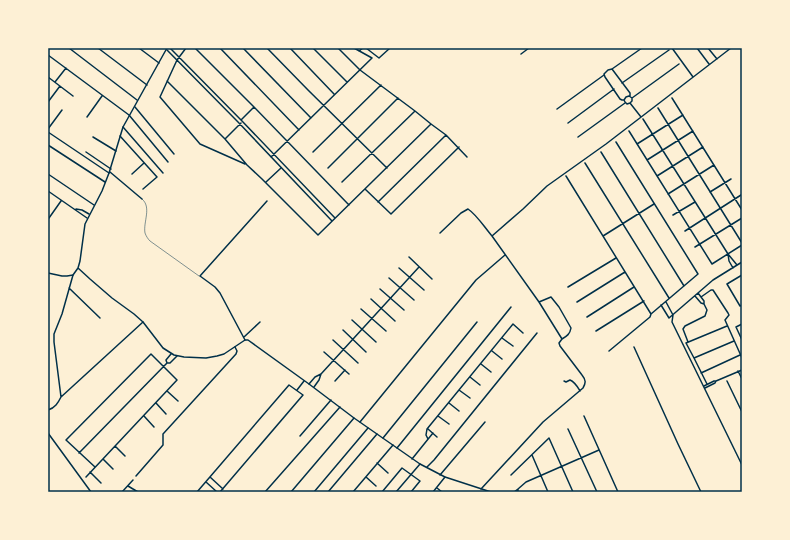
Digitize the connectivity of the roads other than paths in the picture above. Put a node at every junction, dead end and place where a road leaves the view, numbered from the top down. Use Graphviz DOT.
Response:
graph roads {
  1 [pos="69,48"];
  2 [pos="98,48"];
  3 [pos="139,48"];
  4 [pos="168,48"];
  5 [pos="186,48"];
  6 [pos="195,48"];
  7 [pos="220,48"];
  8 [pos="243,48"];
  9 [pos="267,48"];
  10 [pos="290,48"];
  11 [pos="314,48"];
  12 [pos="338,48"];
  13 [pos="354,48"];
  14 [pos="363,48"];
  15 [pos="366,48"];
  16 [pos="390,48"];
  17 [pos="529,48"];
  18 [pos="642,48"];
  19 [pos="672,48"];
  20 [pos="697,48"];
  21 [pos="708,48"];
  22 [pos="731,48"];
  23 [pos="526,49"];
  24 [pos="669,50"];
  25 [pos="361,52"];
  26 [pos="521,54"];
  27 [pos="48,55"];
  28 [pos="179,57"];
  29 [pos="717,58"];
  30 [pos="177,60"];
  31 [pos="159,63"];
  32 [pos="679,64"];
  33 [pos="709,64"];
  34 [pos="66,68"];
  35 [pos="612,69"];
  36 [pos="360,70"];
  37 [pos="604,75"];
  38 [pos="48,77"];
  39 [pos="693,77"];
  40 [pos="167,81"];
  41 [pos="55,82"];
  42 [pos="347,82"];
  43 [pos="622,83"];
  44 [pos="147,85"];
  45 [pos="381,85"];
  46 [pos="60,86"];
  47 [pos="614,89"];
  48 [pos="335,94"];
  49 [pos="73,96"];
  50 [pos="102,96"];
  51 [pos="631,97"];
  52 [pos="398,98"];
  53 [pos="672,98"];
  54 [pos="624,100"];
  55 [pos="138,101"];
  56 [pos="48,102"];
  57 [pos="626,103"];
  58 [pos="630,103"];
  59 [pos="324,106"];
  60 [pos="135,107"];
  61 [pos="254,107"];
  62 [pos="658,108"];
  63 [pos="557,109"];
  64 [pos="62,110"];
  65 [pos="415,111"];
  66 [pos="129,115"];
  67 [pos="683,115"];
  68 [pos="87,117"];
  69 [pos="311,118"];
  70 [pos="642,118"];
  71 [pos="241,121"];
  72 [pos="342,123"];
  73 [pos="568,123"];
  74 [pos="240,124"];
  75 [pos="431,124"];
  76 [pos="668,124"];
  77 [pos="123,127"];
  78 [pos="48,129"];
  79 [pos="299,130"];
  80 [pos="628,130"];
  81 [pos="693,131"];
  82 [pos="48,132"];
  83 [pos="652,134"];
  84 [pos="446,135"];
  85 [pos="120,136"];
  86 [pos="93,137"];
  87 [pos="578,137"];
  88 [pos="225,139"];
  89 [pos="358,139"];
  90 [pos="678,140"];
  91 [pos="287,142"];
  92 [pos="616,142"];
  93 [pos="637,144"];
  94 [pos="48,145"];
  95 [pos="459,147"];
  96 [pos="703,147"];
  97 [pos="662,150"];
  98 [pos="116,151"];
  99 [pos="86,152"];
  100 [pos="313,152"];
  101 [pos="601,152"];
  102 [pos="174,154"];
  103 [pos="372,154"];
  104 [pos="274,155"];
  105 [pos="271,157"];
  106 [pos="467,157"];
  107 [pos="688,157"];
  108 [pos="647,160"];
  109 [pos="168,162"];
  110 [pos="145,163"];
  111 [pos="585,163"];
  112 [pos="247,165"];
  113 [pos="714,165"];
  114 [pos="673,166"];
  115 [pos="281,168"];
  116 [pos="328,168"];
  117 [pos="387,168"];
  118 [pos="110,171"];
  119 [pos="163,173"];
  120 [pos="48,174"];
  121 [pos="132,174"];
  122 [pos="699,174"];
  123 [pos="566,176"];
  124 [pos="657,176"];
  125 [pos="731,179"];
  126 [pos="106,182"];
  127 [pos="266,182"];
  128 [pos="342,182"];
  129 [pos="725,183"];
  130 [pos="684,184"];
  131 [pos="143,189"];
  132 [pos="365,189"];
  133 [pos="48,190"];
  134 [pos="710,192"];
  135 [pos="668,194"];
  136 [pos="742,195"];
  137 [pos="142,199"];
  138 [pos="735,199"];
  139 [pos="62,200"];
  140 [pos="267,201"];
  141 [pos="378,202"];
  142 [pos="695,202"];
  143 [pos="654,204"];
  144 [pos="94,205"];
  145 [pos="348,205"];
  146 [pos="74,208"];
  147 [pos="720,209"];
  148 [pos="742,210"];
  149 [pos="679,212"];
  150 [pos="89,214"];
  151 [pos="639,214"];
  152 [pos="674,215"];
  153 [pos="48,218"];
  154 [pos="87,218"];
  155 [pos="335,218"];
  156 [pos="706,218"];
  157 [pos="742,218"];
  158 [pos="332,221"];
  159 [pos="623,224"];
  160 [pos="730,225"];
  161 [pos="690,228"];
  162 [pos="685,231"];
  163 [pos="440,233"];
  164 [pos="716,234"];
  165 [pos="492,236"];
  166 [pos="603,236"];
  167 [pos="699,244"];
  168 [pos="742,244"];
  169 [pos="695,247"];
  170 [pos="728,254"];
  171 [pos="505,255"];
  172 [pos="409,257"];
  173 [pos="616,257"];
  174 [pos="742,262"];
  175 [pos="737,265"];
  176 [pos="419,266"];
  177 [pos="78,268"];
  178 [pos="399,268"];
  179 [pos="733,268"];
  180 [pos="625,272"];
  181 [pos="48,273"];
  182 [pos="73,275"];
  183 [pos="742,275"];
  184 [pos="200,276"];
  185 [pos="410,277"];
  186 [pos="389,278"];
  187 [pos="432,279"];
  188 [pos="684,286"];
  189 [pos="568,287"];
  190 [pos="635,287"];
  191 [pos="69,288"];
  192 [pos="400,288"];
  193 [pos="380,289"];
  194 [pos="424,290"];
  195 [pos="698,293"];
  196 [pos="695,296"];
  197 [pos="701,297"];
  198 [pos="391,298"];
  199 [pos="669,298"];
  200 [pos="371,299"];
  201 [pos="414,300"];
  202 [pos="644,301"];
  203 [pos="538,302"];
  204 [pos="578,302"];
  205 [pos="665,302"];
  206 [pos="704,304"];
  207 [pos="661,305"];
  208 [pos="742,305"];
  209 [pos="511,307"];
  210 [pos="381,308"];
  211 [pos="361,309"];
  212 [pos="404,310"];
  213 [pos="651,314"];
  214 [pos="673,315"];
  215 [pos="587,317"];
  216 [pos="100,318"];
  217 [pos="372,319"];
  218 [pos="352,320"];
  219 [pos="395,321"];
  220 [pos="143,322"];
  221 [pos="260,322"];
  222 [pos="477,322"];
  223 [pos="742,324"];
  224 [pos="728,326"];
  225 [pos="362,329"];
  226 [pos="343,330"];
  227 [pos="386,331"];
  228 [pos="596,331"];
  229 [pos="523,333"];
  230 [pos="537,333"];
  231 [pos="245,338"];
  232 [pos="502,338"];
  233 [pos="562,339"];
  234 [pos="333,340"];
  235 [pos="353,340"];
  236 [pos="742,340"];
  237 [pos="734,341"];
  238 [pos="376,342"];
  239 [pos="688,342"];
  240 [pos="513,346"];
  241 [pos="235,347"];
  242 [pos="634,347"];
  243 [pos="344,350"];
  244 [pos="492,351"];
  245 [pos="609,351"];
  246 [pos="324,352"];
  247 [pos="366,352"];
  248 [pos="171,354"];
  249 [pos="740,355"];
  250 [pos="177,356"];
  251 [pos="694,358"];
  252 [pos="742,358"];
  253 [pos="502,359"];
  254 [pos="334,360"];
  255 [pos="358,362"];
  256 [pos="166,363"];
  257 [pos="481,364"];
  258 [pos="164,366"];
  259 [pos="345,370"];
  260 [pos="742,370"];
  261 [pos="738,371"];
  262 [pos="491,372"];
  263 [pos="701,373"];
  264 [pos="321,374"];
  265 [pos="349,374"];
  266 [pos="470,377"];
  267 [pos="742,379"];
  268 [pos="304,381"];
  269 [pos="335,381"];
  270 [pos="564,381"];
  271 [pos="716,381"];
  272 [pos="727,381"];
  273 [pos="309,384"];
  274 [pos="707,384"];
  275 [pos="480,385"];
  276 [pos="314,387"];
  277 [pos="704,387"];
  278 [pos="297,390"];
  279 [pos="459,390"];
  280 [pos="167,391"];
  281 [pos="580,391"];
  282 [pos="61,397"];
  283 [pos="470,398"];
  284 [pos="331,400"];
  285 [pos="178,401"];
  286 [pos="449,402"];
  287 [pos="156,403"];
  288 [pos="340,407"];
  289 [pos="48,410"];
  290 [pos="459,411"];
  291 [pos="742,412"];
  292 [pos="166,414"];
  293 [pos="144,416"];
  294 [pos="438,416"];
  295 [pos="584,416"];
  296 [pos="354,418"];
  297 [pos="360,422"];
  298 [pos="485,422"];
  299 [pos="449,424"];
  300 [pos="154,427"];
  301 [pos="368,428"];
  302 [pos="427,429"];
  303 [pos="568,429"];
  304 [pos="48,433"];
  305 [pos="433,433"];
  306 [pos="377,434"];
  307 [pos="300,436"];
  308 [pos="437,437"];
  309 [pos="383,438"];
  310 [pos="428,439"];
  311 [pos="393,445"];
  312 [pos="115,446"];
  313 [pos="397,448"];
  314 [pos="599,450"];
  315 [pos="79,453"];
  316 [pos="532,455"];
  317 [pos="125,456"];
  318 [pos="581,458"];
  319 [pos="103,459"];
  320 [pos="412,459"];
  321 [pos="377,463"];
  322 [pos="420,464"];
  323 [pos="742,465"];
  324 [pos="95,467"];
  325 [pos="561,467"];
  326 [pos="427,468"];
  327 [pos="113,469"];
  328 [pos="90,472"];
  329 [pos="388,472"];
  330 [pos="410,474"];
  331 [pos="440,475"];
  332 [pos="511,475"];
  333 [pos="86,476"];
  334 [pos="136,476"];
  335 [pos="541,476"];
  336 [pos="210,477"];
  337 [pos="366,477"];
  338 [pos="445,477"];
  339 [pos="133,480"];
  340 [pos="206,482"];
  341 [pos="101,483"];
  342 [pos="128,486"];
  343 [pos="376,486"];
  344 [pos="437,488"];
  345 [pos="223,489"];
  346 [pos="481,489"];
  347 [pos="518,491"];
  348 [pos="91,492"];
  349 [pos="122,492"];
  350 [pos="138,492"];
  351 [pos="197,492"];
  352 [pos="217,492"];
  353 [pos="220,492"];
  354 [pos="266,492"];
  355 [pos="291,492"];
  356 [pos="314,492"];
  357 [pos="328,492"];
  358 [pos="354,492"];
  359 [pos="382,492"];
  360 [pos="396,492"];
  361 [pos="411,492"];
  362 [pos="433,492"];
  363 [pos="442,492"];
  364 [pos="489,492"];
  365 [pos="514,492"];
  366 [pos="548,492"];
  367 [pos="573,492"];
  368 [pos="597,492"];
  369 [pos="618,492"];
  370 [pos="701,492"];
  1 -- 55 [label="street"];
  2 -- 44 [label="street"];
  3 -- 31 [label="street"];
  4 -- 28 [label="street"];
  4 -- 30 [label="street"];
  4 -- 31 [label="street"];
  5 -- 28 [label="street"];
  6 -- 61 [label="street"];
  7 -- 79 [label="street"];
  8 -- 69 [label="street"];
  9 -- 59 [label="street"];
  10 -- 48 [label="street"];
  11 -- 42 [label="street"];
  12 -- 36 [label="street"];
  13 -- 25 [label="street"];
  14 -- 25 [label="street"];
  15 -- 16 [label="street"];
  15 -- 25 [label="street"];
  17 -- 23 [label="street"];
  18 -- 35 [label="street"];
  19 -- 39 [label="street"];
  20 -- 33 [label="street"];
  21 -- 29 [label="street"];
  22 -- 29 [label="street"];
  23 -- 26 [label="street"];
  24 -- 43 [label="street"];
  25 -- 36 [label="street"];
  27 -- 34 [label="street"];
  28 -- 30 [label="street"];
  28 -- 71 [label="street"];
  29 -- 33 [label="street"];
  30 -- 40 [label="street"];
  30 -- 74 [label="street"];
  31 -- 44 [label="street"];
  32 -- 51 [label="street"];
  33 -- 39 [label="street"];
  34 -- 41 [label="street"];
  34 -- 50 [label="street"];
  35 -- 37 [label="street"];
  35 -- 43 [label="street"];
  36 -- 42 [label="street"];
  36 -- 45 [label="street"];
  37 -- 47 [label="street"];
  37 -- 63 [label="street"];
  38 -- 41 [label="street"];
  39 -- 70 [label="street"];
  40 -- 88 [label="street"];
  40 -- 112 [label="street"];
  41 -- 46 [label="street"];
  42 -- 48 [label="street"];
  43 -- 51 [label="street"];
  44 -- 55 [label="street"];
  45 -- 52 [label="street"];
  45 -- 72 [label="street"];
  46 -- 49 [label="street"];
  46 -- 56 [label="street"];
  47 -- 54 [label="street"];
  47 -- 73 [label="street"];
  48 -- 59 [label="street"];
  50 -- 66 [label="street"];
  50 -- 68 [label="street"];
  51 -- 54 [label="street"];
  51 -- 58 [label="street"];
  52 -- 65 [label="street"];
  52 -- 89 [label="street"];
  53 -- 67 [label="street"];
  54 -- 57 [label="street"];
  55 -- 60 [label="street"];
  57 -- 58 [label="street"];
  57 -- 87 [label="street"];
  58 -- 70 [label="street"];
  59 -- 69 [label="street"];
  59 -- 72 [label="street"];
  60 -- 66 [label="street"];
  60 -- 102 [label="street"];
  61 -- 71 [label="street"];
  61 -- 91 [label="street"];
  62 -- 76 [label="street"];
  64 -- 78 [label="street"];
  65 -- 75 [label="street"];
  65 -- 103 [label="street"];
  66 -- 77 [label="street"];
  66 -- 109 [label="street"];
  67 -- 76 [label="street"];
  67 -- 81 [label="street"];
  69 -- 79 [label="street"];
  70 -- 83 [label="street"];
  70 -- 165 [label="street"];
  71 -- 74 [label="street"];
  71 -- 104 [label="street"];
  72 -- 89 [label="street"];
  72 -- 100 [label="street"];
  74 -- 88 [label="street"];
  74 -- 105 [label="street"];
  75 -- 84 [label="street"];
  75 -- 117 [label="street"];
  76 -- 83 [label="street"];
  76 -- 90 [label="street"];
  77 -- 85 [label="street"];
  77 -- 119 [label="street"];
  79 -- 91 [label="street"];
  80 -- 93 [label="street"];
  81 -- 90 [label="street"];
  81 -- 96 [label="street"];
  82 -- 118 [label="street"];
  83 -- 93 [label="street"];
  83 -- 97 [label="street"];
  84 -- 95 [label="street"];
  84 -- 141 [label="street"];
  85 -- 98 [label="street"];
  85 -- 110 [label="street"];
  86 -- 98 [label="street"];
  88 -- 112 [label="street"];
  89 -- 103 [label="street"];
  89 -- 116 [label="street"];
  90 -- 97 [label="street"];
  90 -- 107 [label="street"];
  91 -- 104 [label="street"];
  91 -- 145 [label="street"];
  92 -- 143 [label="street"];
  93 -- 108 [label="street"];
  94 -- 126 [label="street"];
  95 -- 106 [label="street"];
  95 -- 141 [label="street"];
  96 -- 107 [label="street"];
  96 -- 113 [label="street"];
  97 -- 108 [label="street"];
  97 -- 114 [label="street"];
  98 -- 118 [label="street"];
  99 -- 118 [label="street"];
  101 -- 151 [label="street"];
  103 -- 117 [label="street"];
  103 -- 128 [label="street"];
  104 -- 105 [label="street"];
  104 -- 155 [label="street"];
  105 -- 115 [label="street"];
  107 -- 114 [label="street"];
  107 -- 122 [label="street"];
  108 -- 124 [label="street"];
  110 -- 121 [label="street"];
  110 -- 131 [label="street"];
  111 -- 159 [label="street"];
  112 -- 127 [label="street"];
  113 -- 122 [label="street"];
  113 -- 129 [label="street"];
  114 -- 124 [label="street"];
  114 -- 130 [label="street"];
  115 -- 127 [label="street"];
  115 -- 158 [label="street"];
  117 -- 132 [label="street"];
  118 -- 126 [label="street"];
  118 -- 137 [label="street"];
  120 -- 144 [label="street"];
  122 -- 130 [label="street"];
  122 -- 134 [label="street"];
  123 -- 166 [label="street"];
  124 -- 135 [label="street"];
  125 -- 129 [label="street"];
  126 -- 144 [label="street"];
  127 -- 158 [label="street"];
  129 -- 134 [label="street"];
  129 -- 138 [label="street"];
  130 -- 135 [label="street"];
  130 -- 142 [label="street"];
  132 -- 141 [label="street"];
  132 -- 145 [label="street"];
  133 -- 139 [label="street"];
  134 -- 147 [label="street"];
  135 -- 149 [label="street"];
  136 -- 138 [label="street"];
  137 -- 184 [label="lane"];
  138 -- 147 [label="street"];
  138 -- 148 [label="street"];
  139 -- 146 [label="street"];
  139 -- 153 [label="street"];
  140 -- 184 [label="street"];
  142 -- 149 [label="street"];
  142 -- 156 [label="street"];
  143 -- 151 [label="street"];
  143 -- 188 [label="street"];
  144 -- 150 [label="street"];
  145 -- 155 [label="street"];
  146 -- 150 [label="street"];
  146 -- 154 [label="street"];
  147 -- 156 [label="street"];
  147 -- 160 [label="street"];
  149 -- 152 [label="street"];
  149 -- 161 [label="street"];
  150 -- 154 [label="street"];
  151 -- 159 [label="street"];
  151 -- 188 [label="street"];
  154 -- 177 [label="street"];
  155 -- 158 [label="street"];
  156 -- 161 [label="street"];
  156 -- 164 [label="street"];
  157 -- 160 [label="street"];
  159 -- 166 [label="street"];
  159 -- 199 [label="street"];
  160 -- 164 [label="street"];
  160 -- 168 [label="street"];
  161 -- 162 [label="street"];
  161 -- 167 [label="street"];
  163 -- 165 [label="street"];
  164 -- 167 [label="street"];
  164 -- 170 [label="street"];
  165 -- 171 [label="street"];
  166 -- 173 [label="street"];
  167 -- 169 [label="street"];
  167 -- 170 [label="street"];
  168 -- 170 [label="street"];
  170 -- 175 [label="street"];
  170 -- 179 [label="street"];
  171 -- 203 [label="street"];
  171 -- 297 [label="street"];
  172 -- 176 [label="street"];
  173 -- 180 [label="street"];
  173 -- 189 [label="street"];
  174 -- 175 [label="street"];
  175 -- 179 [label="street"];
  176 -- 185 [label="street"];
  176 -- 187 [label="street"];
  177 -- 182 [label="street"];
  177 -- 220 [label="street"];
  178 -- 185 [label="street"];
  179 -- 195 [label="street"];
  180 -- 190 [label="street"];
  180 -- 204 [label="street"];
  181 -- 182 [label="street"];
  182 -- 191 [label="street"];
  183 -- 208 [label="street"];
  184 -- 231 [label="street"];
  185 -- 192 [label="street"];
  185 -- 194 [label="street"];
  186 -- 192 [label="street"];
  188 -- 199 [label="street"];
  190 -- 202 [label="street"];
  190 -- 215 [label="street"];
  191 -- 216 [label="street"];
  191 -- 282 [label="street"];
  192 -- 198 [label="street"];
  192 -- 201 [label="street"];
  193 -- 198 [label="street"];
  195 -- 196 [label="street"];
  195 -- 197 [label="street"];
  196 -- 206 [label="street"];
  196 -- 214 [label="street"];
  197 -- 206 [label="street"];
  197 -- 224 [label="street"];
  198 -- 210 [label="street"];
  198 -- 212 [label="street"];
  199 -- 205 [label="street"];
  200 -- 210 [label="street"];
  202 -- 213 [label="street"];
  202 -- 228 [label="street"];
  203 -- 233 [label="street"];
  203 -- 233 [label="street"];
  205 -- 207 [label="street"];
  205 -- 214 [label="street"];
  206 -- 239 [label="street"];
  207 -- 213 [label="street"];
  207 -- 214 [label="street"];
  209 -- 313 [label="street"];
  210 -- 217 [label="street"];
  210 -- 219 [label="street"];
  211 -- 217 [label="street"];
  213 -- 245 [label="street"];
  214 -- 277 [label="street"];
  217 -- 225 [label="street"];
  217 -- 227 [label="street"];
  218 -- 225 [label="street"];
  220 -- 248 [label="street"];
  220 -- 282 [label="street"];
  221 -- 231 [label="street"];
  222 -- 309 [label="street"];
  223 -- 236 [label="street"];
  224 -- 237 [label="street"];
  224 -- 239 [label="street"];
  225 -- 235 [label="street"];
  225 -- 238 [label="street"];
  226 -- 235 [label="street"];
  229 -- 232 [label="street"];
  230 -- 326 [label="street"];
  231 -- 241 [label="street"];
  231 -- 268 [label="street"];
  232 -- 240 [label="street"];
  232 -- 244 [label="street"];
  233 -- 281 [label="street"];
  234 -- 243 [label="street"];
  235 -- 243 [label="street"];
  235 -- 247 [label="street"];
  237 -- 249 [label="street"];
  237 -- 251 [label="street"];
  239 -- 251 [label="street"];
  241 -- 250 [label="street"];
  241 -- 334 [label="street"];
  242 -- 370 [label="street"];
  243 -- 254 [label="street"];
  243 -- 255 [label="street"];
  244 -- 253 [label="street"];
  244 -- 257 [label="street"];
  246 -- 254 [label="street"];
  248 -- 250 [label="street"];
  248 -- 256 [label="street"];
  249 -- 252 [label="street"];
  249 -- 263 [label="street"];
  250 -- 256 [label="street"];
  251 -- 263 [label="street"];
  254 -- 259 [label="street"];
  254 -- 264 [label="street"];
  256 -- 258 [label="street"];
  257 -- 262 [label="street"];
  257 -- 266 [label="street"];
  258 -- 280 [label="street"];
  258 -- 315 [label="street"];
  258 -- 315 [label="street"];
  259 -- 265 [label="street"];
  259 -- 269 [label="street"];
  260 -- 261 [label="street"];
  261 -- 267 [label="street"];
  261 -- 271 [label="street"];
  263 -- 274 [label="street"];
  264 -- 273 [label="street"];
  264 -- 276 [label="street"];
  266 -- 275 [label="street"];
  266 -- 279 [label="street"];
  268 -- 273 [label="street"];
  268 -- 278 [label="street"];
  270 -- 281 [label="street"];
  271 -- 274 [label="street"];
  271 -- 277 [label="street"];
  272 -- 291 [label="street"];
  273 -- 276 [label="street"];
  274 -- 277 [label="street"];
  276 -- 284 [label="street"];
  277 -- 323 [label="street"];
  278 -- 336 [label="street"];
  278 -- 345 [label="street"];
  279 -- 283 [label="street"];
  279 -- 286 [label="street"];
  280 -- 285 [label="street"];
  280 -- 287 [label="street"];
  281 -- 346 [label="street"];
  282 -- 289 [label="street"];
  284 -- 288 [label="street"];
  284 -- 307 [label="street"];
  286 -- 290 [label="street"];
  286 -- 294 [label="street"];
  287 -- 292 [label="street"];
  287 -- 293 [label="street"];
  288 -- 296 [label="street"];
  288 -- 354 [label="street"];
  293 -- 300 [label="street"];
  293 -- 312 [label="street"];
  294 -- 299 [label="street"];
  294 -- 302 [label="street"];
  295 -- 314 [label="street"];
  296 -- 297 [label="street"];
  296 -- 355 [label="street"];
  297 -- 301 [label="street"];
  298 -- 331 [label="street"];
  301 -- 306 [label="street"];
  301 -- 356 [label="street"];
  302 -- 305 [label="street"];
  302 -- 310 [label="street"];
  303 -- 318 [label="street"];
  304 -- 348 [label="street"];
  305 -- 308 [label="street"];
  305 -- 310 [label="street"];
  306 -- 309 [label="street"];
  306 -- 357 [label="street"];
  309 -- 311 [label="street"];
  310 -- 320 [label="street"];
  311 -- 313 [label="street"];
  311 -- 321 [label="street"];
  312 -- 317 [label="street"];
  312 -- 319 [label="street"];
  313 -- 320 [label="street"];
  314 -- 318 [label="street"];
  314 -- 369 [label="street"];
  315 -- 324 [label="street"];
  316 -- 325 [label="street"];
  316 -- 332 [label="street"];
  316 -- 335 [label="street"];
  318 -- 325 [label="street"];
  318 -- 368 [label="street"];
  319 -- 324 [label="street"];
  319 -- 327 [label="street"];
  320 -- 322 [label="street"];
  321 -- 329 [label="street"];
  321 -- 337 [label="street"];
  322 -- 326 [label="street"];
  322 -- 330 [label="street"];
  324 -- 328 [label="street"];
  325 -- 335 [label="street"];
  325 -- 367 [label="street"];
  326 -- 331 [label="street"];
  328 -- 333 [label="street"];
  328 -- 341 [label="street"];
  330 -- 359 [label="street"];
  330 -- 360 [label="street"];
  330 -- 361 [label="street"];
  331 -- 338 [label="street"];
  335 -- 347 [label="street"];
  335 -- 366 [label="street"];
  336 -- 340 [label="street"];
  336 -- 345 [label="street"];
  337 -- 343 [label="street"];
  337 -- 358 [label="street"];
  338 -- 344 [label="street"];
  338 -- 346 [label="street"];
  339 -- 342 [label="street"];
  340 -- 351 [label="street"];
  340 -- 352 [label="street"];
  342 -- 349 [label="street"];
  342 -- 350 [label="street"];
  344 -- 362 [label="street"];
  344 -- 363 [label="street"];
  345 -- 353 [label="street"];
  346 -- 364 [label="street"];
  347 -- 365 [label="street"];
}
